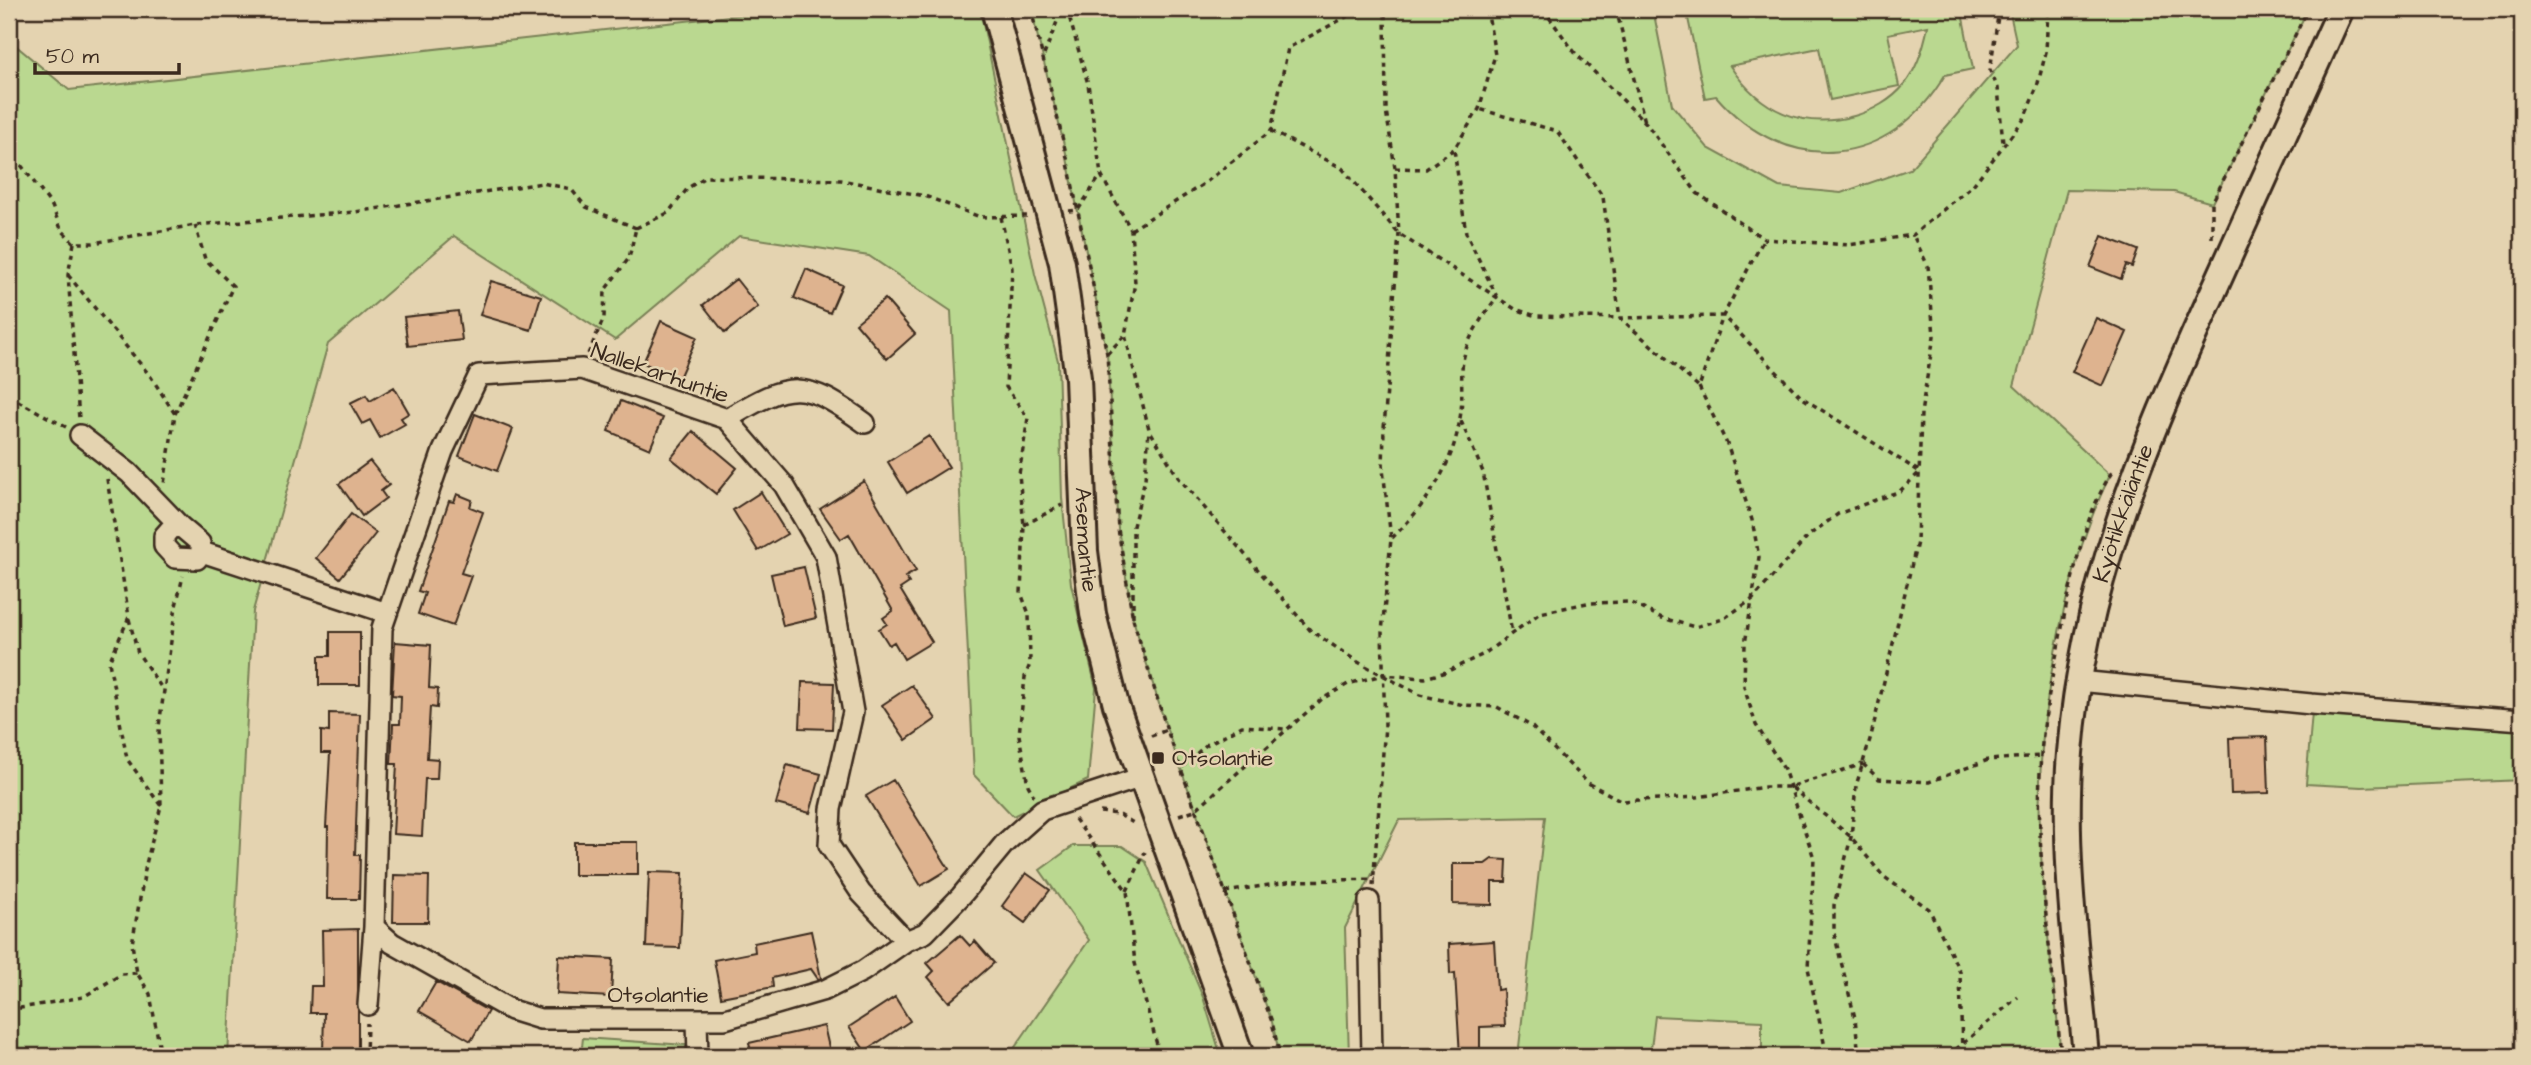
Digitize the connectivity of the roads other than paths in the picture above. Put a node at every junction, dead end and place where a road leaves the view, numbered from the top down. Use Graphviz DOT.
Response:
graph roads {
  1 [pos="994,9"];
  2 [pos="2342,9"];
  3 [pos="727,419"];
  4 [pos="864,423"];
  5 [pos="80,435"];
  6 [pos="181,527"];
  7 [pos="195,556"];
  8 [pos="387,613"];
  9 [pos="2079,681"];
  10 [pos="2522,720"];
  11 [pos="1142,777"];
  12 [pos="1370,901"];
  13 [pos="374,927"];
  14 [pos="906,941"];
  15 [pos="368,1005"];
  16 [pos="697,1021"];
  17 [pos="698,1056"];
  18 [pos="1241,1056"];
  19 [pos="1372,1056"];
  20 [pos="2086,1056"];
  1 -- 11 [label="main road, Asemantie"];
  2 -- 9 [label="main road, Kyötikkäläntie"];
  3 -- 4 [label="street"];
  3 -- 8 [label="street, Nallekarhuntie"];
  3 -- 14 [label="street, Nallekarhuntie"];
  5 -- 6 [label="street"];
  6 -- 7 [label="street"];
  6 -- 7 [label="street"];
  7 -- 8 [label="street"];
  8 -- 13 [label="street, Nallekarhuntie"];
  9 -- 10 [label="street"];
  9 -- 20 [label="main road, Kyötikkäläntie"];
  11 -- 14 [label="street, Otsolantie"];
  11 -- 18 [label="main road, Asemantie"];
  12 -- 19 [label="street"];
  13 -- 15 [label="street, Nallekarhuntie"];
  13 -- 16 [label="street, Otsolantie"];
  14 -- 16 [label="street, Otsolantie"];
  16 -- 17 [label="street"];
}
